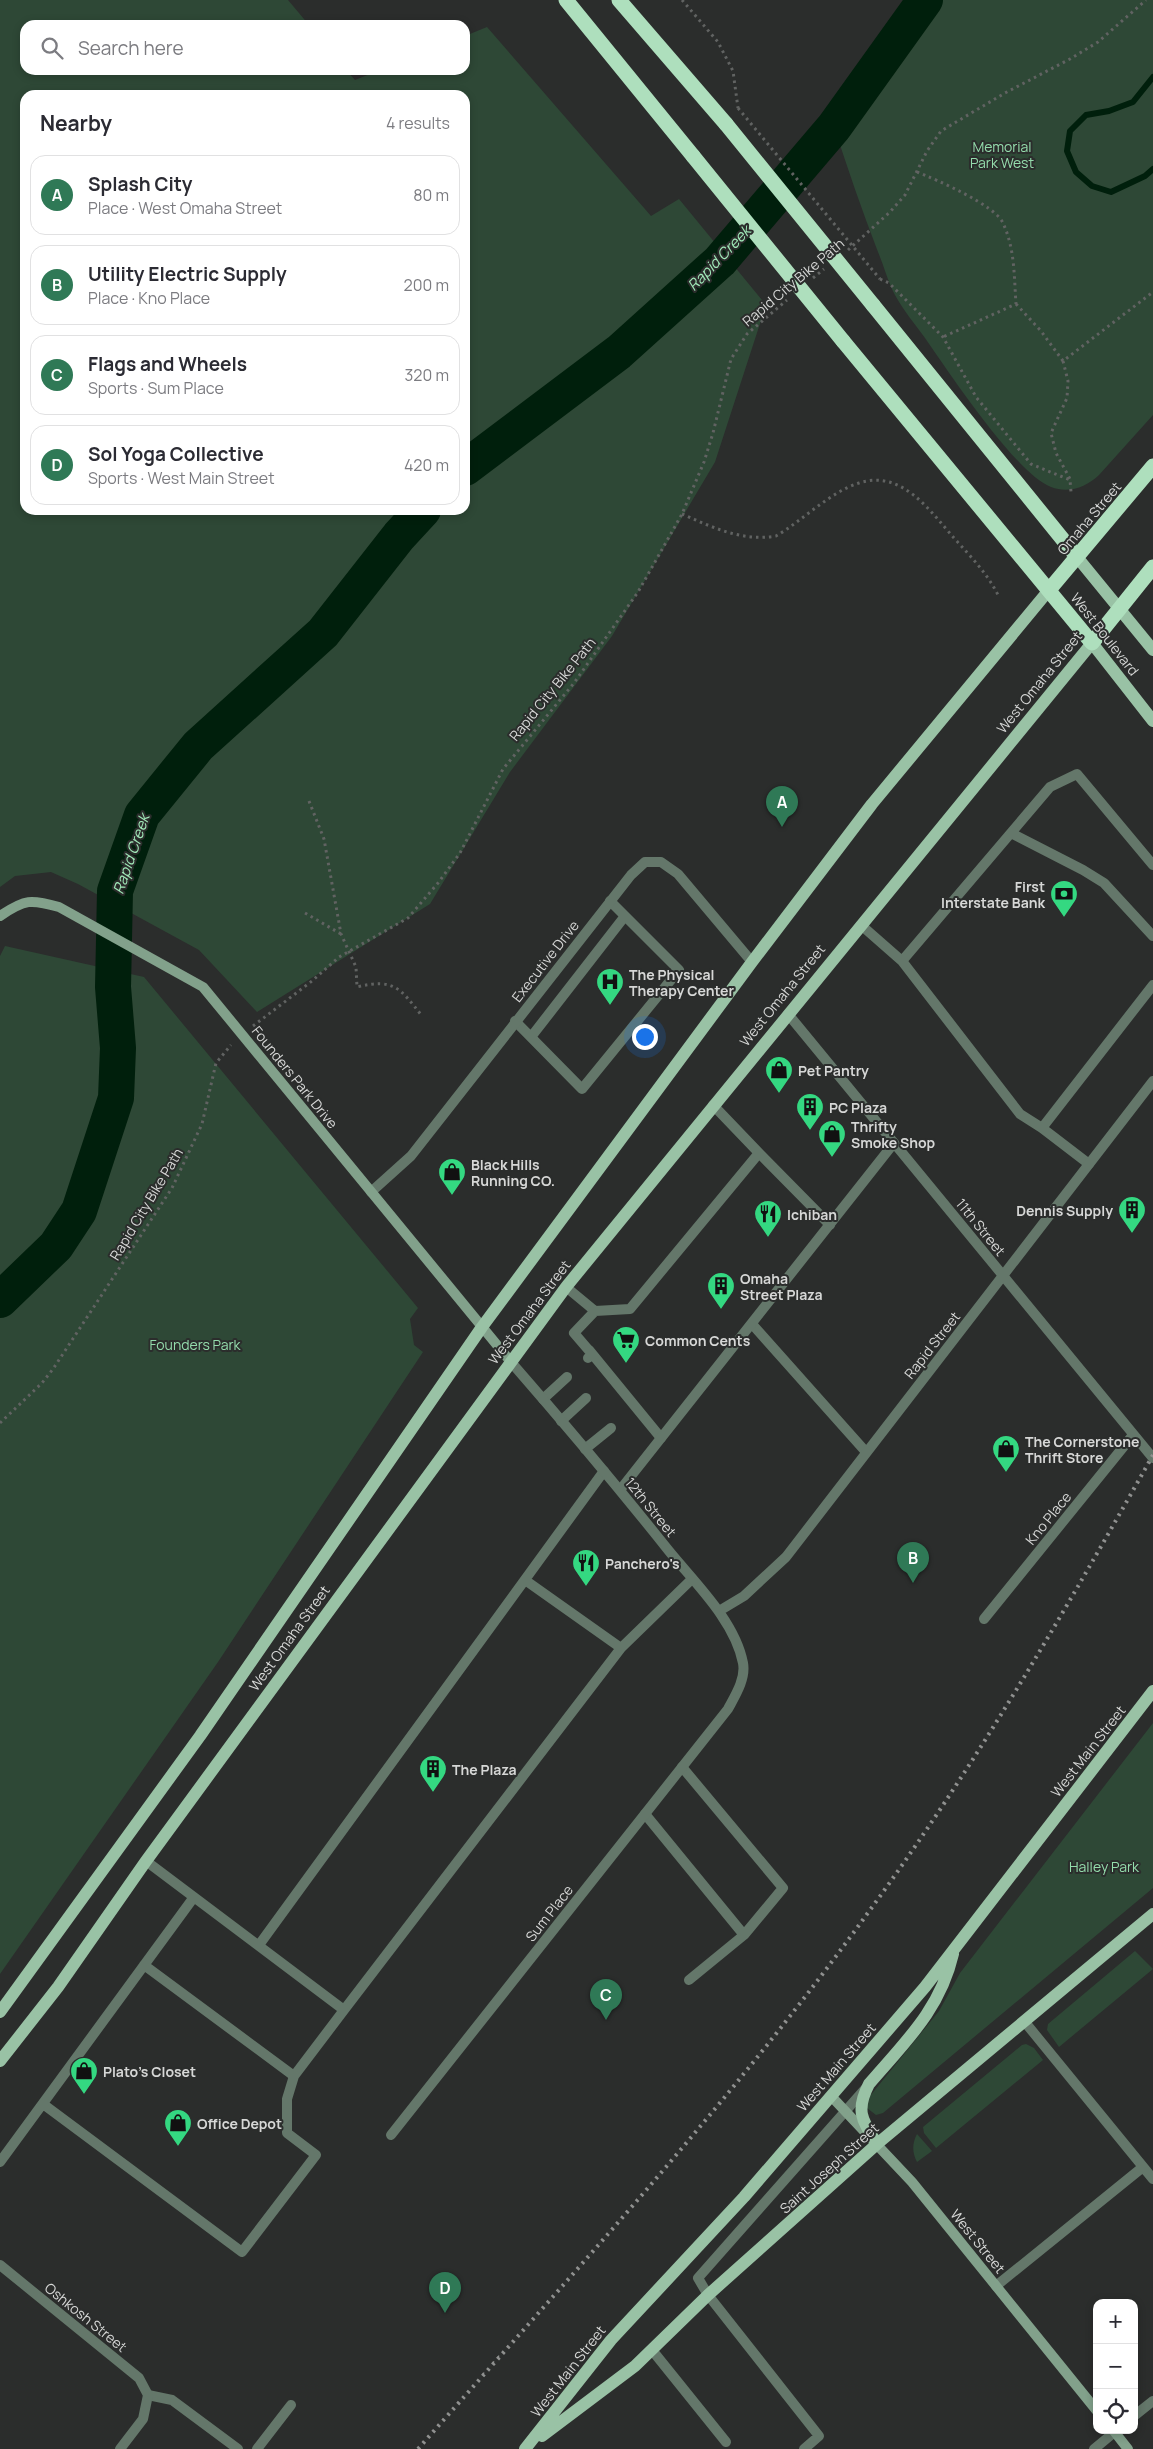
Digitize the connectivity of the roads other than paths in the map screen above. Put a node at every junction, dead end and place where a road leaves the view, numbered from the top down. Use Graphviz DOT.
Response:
graph roads {
  1 [pos="557,0"];
  2 [pos="566,0"];
  3 [pos="619,0"];
  4 [pos="604,47"];
  5 [pos="1153,466"];
  6 [pos="1077,557"];
  7 [pos="1153,567"];
  8 [pos="1050,590"];
  9 [pos="1120,609"];
  10 [pos="1092,643"];
  11 [pos="1153,650"];
  12 [pos="1153,721"];
  13 [pos="1012,833"];
  14 [pos="1153,865"];
  15 [pos="610,901"];
  16 [pos="0,916"];
  17 [pos="625,916"];
  18 [pos="861,925"];
  19 [pos="1153,936"];
  20 [pos="902,961"];
  21 [pos="752,962"];
  22 [pos="1153,986"];
  23 [pos="788,1014"];
  24 [pos="515,1021"];
  25 [pos="531,1037"];
  26 [pos="1153,1081"];
  27 [pos="713,1105"];
  28 [pos="1042,1128"];
  29 [pos="894,1143"];
  30 [pos="758,1152"];
  31 [pos="1089,1164"];
  32 [pos="371,1192"];
  33 [pos="830,1225"];
  34 [pos="1003,1276"];
  35 [pos="566,1287"];
  36 [pos="595,1311"];
  37 [pos="752,1324"];
  38 [pos="482,1328"];
  39 [pos="511,1362"];
  40 [pos="568,1377"];
  41 [pos="586,1398"];
  42 [pos="543,1399"];
  43 [pos="561,1420"];
  44 [pos="611,1428"];
  45 [pos="1133,1435"];
  46 [pos="662,1438"];
  47 [pos="586,1449"];
  48 [pos="866,1452"];
  49 [pos="1153,1458"];
  50 [pos="604,1471"];
  51 [pos="620,1490"];
  52 [pos="692,1579"];
  53 [pos="525,1580"];
  54 [pos="720,1611"];
  55 [pos="984,1619"];
  56 [pos="621,1648"];
  57 [pos="1153,1691"];
  58 [pos="728,1709"];
  59 [pos="682,1767"];
  60 [pos="645,1814"];
  61 [pos="146,1861"];
  62 [pos="194,1897"];
  63 [pos="1153,1914"];
  64 [pos="744,1935"];
  65 [pos="259,1945"];
  66 [pos="954,1950"];
  67 [pos="144,1965"];
  68 [pos="689,1980"];
  69 [pos="344,2010"];
  70 [pos="0,2012"];
  71 [pos="1024,2021"];
  72 [pos="0,2061"];
  73 [pos="294,2076"];
  74 [pos="869,2084"];
  75 [pos="831,2096"];
  76 [pos="43,2104"];
  77 [pos="845,2111"];
  78 [pos="391,2135"];
  79 [pos="877,2144"];
  80 [pos="0,2162"];
  81 [pos="1143,2167"];
  82 [pos="1153,2180"];
  83 [pos="0,2265"];
  84 [pos="996,2286"];
  85 [pos="708,2295"];
  86 [pos="652,2350"];
  87 [pos="148,2395"];
  88 [pos="1153,2401"];
  89 [pos="291,2405"];
  90 [pos="1093,2406"];
  91 [pos="1138,2413"];
  92 [pos="1112,2434"];
  93 [pos="1117,2434"];
  94 [pos="726,2442"];
  95 [pos="526,2448"];
  96 [pos="120,2449"];
  97 [pos="238,2449"];
  98 [pos="257,2449"];
  99 [pos="804,2449"];
  100 [pos="1094,2449"];
  101 [pos="1128,2449"];
  1 -- 4 [label="highway"];
  2 -- 4 [label="highway"];
  3 -- 6 [label="highway, bridge"];
  4 -- 8 [label="highway, West Boulevard, bridge"];
  5 -- 6 [label="highway, Omaha Street"];
  6 -- 8 [label="highway, Omaha Street"];
  6 -- 9 [label="main road, West Boulevard"];
  7 -- 9 [label="highway"];
  8 -- 10 [label="highway, West Boulevard"];
  8 -- 21 [label="main road, West Omaha Street"];
  9 -- 10 [label="highway, West Omaha Street"];
  9 -- 11 [label="main road, West Boulevard"];
  10 -- 12 [label="main road, West Boulevard"];
  10 -- 18 [label="main road, West Omaha Street"];
  13 -- 14 [label="street"];
  13 -- 19 [label="street"];
  13 -- 20 [label="street"];
  15 -- 17 [label="street"];
  15 -- 21 [label="street, Executive Drive"];
  15 -- 24 [label="street, Executive Drive"];
  16 -- 32 [label="main road, Founders Park Drive"];
  17 -- 25 [label="street"];
  17 -- 25 [label="street"];
  18 -- 20 [label="street"];
  18 -- 23 [label="main road, West Omaha Street"];
  20 -- 28 [label="street"];
  21 -- 38 [label="main road, West Omaha Street"];
  22 -- 28 [label="street"];
  23 -- 27 [label="main road, West Omaha Street"];
  23 -- 29 [label="street, 11th Street"];
  24 -- 25 [label="street"];
  24 -- 32 [label="street, Executive Drive"];
  26 -- 31 [label="street, Rapid Street"];
  27 -- 30 [label="street"];
  27 -- 35 [label="main road, West Omaha Street"];
  28 -- 31 [label="street"];
  29 -- 33 [label="street"];
  29 -- 34 [label="street, 11th Street"];
  30 -- 33 [label="street"];
  30 -- 36 [label="street"];
  31 -- 34 [label="street, Rapid Street"];
  32 -- 38 [label="main road, Founders Park Drive"];
  33 -- 37 [label="street"];
  34 -- 45 [label="street, 11th Street"];
  34 -- 48 [label="street, Rapid Street"];
  35 -- 36 [label="street"];
  35 -- 39 [label="main road, West Omaha Street"];
  36 -- 46 [label="street"];
  37 -- 46 [label="street"];
  37 -- 48 [label="street"];
  38 -- 39 [label="main road, Founders Park Drive"];
  38 -- 70 [label="main road, West Omaha Street"];
  39 -- 42 [label="street, 12th Street"];
  39 -- 61 [label="main road, West Omaha Street"];
  40 -- 42 [label="street"];
  41 -- 43 [label="street"];
  42 -- 43 [label="street, 12th Street"];
  43 -- 47 [label="street, 12th Street"];
  44 -- 47 [label="street"];
  45 -- 49 [label="street, 11th Street"];
  45 -- 55 [label="street, Kno Place"];
  46 -- 51 [label="street"];
  47 -- 50 [label="street, 12th Street"];
  48 -- 54 [label="street, Rapid Street"];
  50 -- 51 [label="street, 12th Street"];
  50 -- 53 [label="street"];
  51 -- 52 [label="street, 12th Street"];
  52 -- 54 [label="street, 12th Street"];
  52 -- 56 [label="street"];
  53 -- 56 [label="street"];
  53 -- 65 [label="street"];
  54 -- 58 [label="street, 12th Street"];
  56 -- 69 [label="street"];
  57 -- 66 [label="main road, West Main Street"];
  58 -- 59 [label="street, Sum Place"];
  59 -- 60 [label="street, Sum Place"];
  59 -- 64 [label="street"];
  60 -- 64 [label="street"];
  60 -- 78 [label="street, Sum Place"];
  61 -- 62 [label="street"];
  61 -- 72 [label="main road, West Omaha Street"];
  62 -- 65 [label="street"];
  62 -- 67 [label="street"];
  63 -- 71 [label="main road, Saint Joseph Street"];
  64 -- 68 [label="street"];
  65 -- 69 [label="street"];
  66 -- 74 [label="main road"];
  66 -- 75 [label="main road, West Main Street"];
  67 -- 73 [label="street"];
  67 -- 76 [label="street"];
  69 -- 73 [label="street"];
  71 -- 79 [label="main road, Saint Joseph Street"];
  71 -- 81 [label="street"];
  73 -- 76 [label="street"];
  74 -- 77 [label="street"];
  74 -- 79 [label="main road"];
  75 -- 77 [label="main road, West Street"];
  75 -- 95 [label="main road, West Main Street"];
  76 -- 80 [label="street"];
  77 -- 79 [label="main road, West Street"];
  77 -- 85 [label="street"];
  79 -- 84 [label="main road, West Street"];
  79 -- 85 [label="main road, Saint Joseph Street"];
  81 -- 82 [label="street"];
  81 -- 84 [label="street"];
  83 -- 87 [label="street, Oshkosh Street"];
  84 -- 90 [label="main road, West Street"];
  85 -- 86 [label="main road, Saint Joseph Street"];
  85 -- 99 [label="street"];
  86 -- 94 [label="street"];
  86 -- 95 [label="main road, Saint Joseph Street"];
  87 -- 96 [label="street"];
  87 -- 97 [label="street"];
  88 -- 91 [label="street"];
  89 -- 98 [label="street"];
  92 -- 100 [label="street"];
  93 -- 101 [label="main road"];
}
